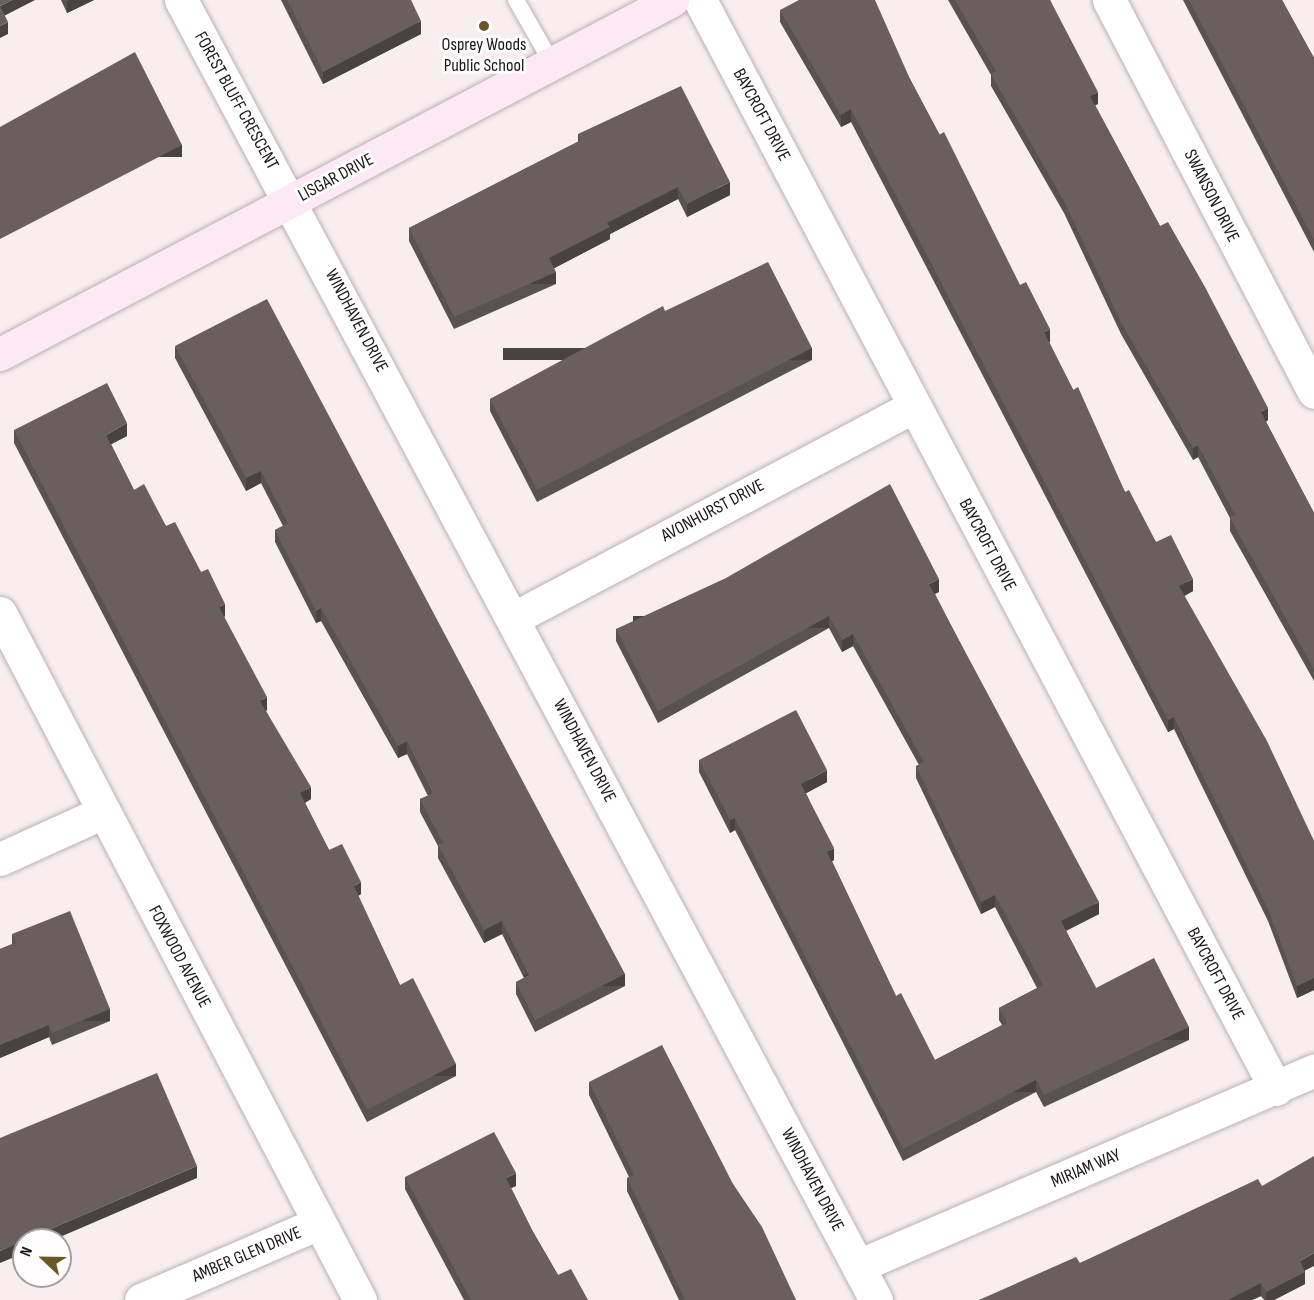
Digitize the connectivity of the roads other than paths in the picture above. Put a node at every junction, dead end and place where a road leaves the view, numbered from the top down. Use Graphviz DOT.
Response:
graph roads {
  1 [pos="182,0"];
  2 [pos="516,0"];
  3 [pos="672,0"];
  4 [pos="700,0"];
  5 [pos="1109,0"];
  6 [pos="552,63"];
  7 [pos="291,202"];
  8 [pos="0,354"];
  9 [pos="1314,392"];
  10 [pos="914,406"];
  11 [pos="0,613"];
  12 [pos="514,618"];
  13 [pos="103,812"];
  14 [pos="0,859"];
  15 [pos="1314,1071"];
  16 [pos="1276,1089"];
  17 [pos="320,1223"];
  18 [pos="858,1266"];
  19 [pos="141,1300"];
  20 [pos="360,1300"];
  21 [pos="876,1300"];
  1 -- 7 [label="street, FOREST BLUFF CRESCENT"];
  2 -- 6 [label="lane"];
  3 -- 6 [label="street, LISGAR DRIVE"];
  4 -- 10 [label="street, BAYCROFT DRIVE"];
  5 -- 9 [label="street, SWANSON DRIVE"];
  6 -- 7 [label="street, LISGAR DRIVE"];
  7 -- 8 [label="street, LISGAR DRIVE"];
  7 -- 12 [label="street, WINDHAVEN DRIVE"];
  10 -- 12 [label="street, AVONHURST DRIVE"];
  10 -- 16 [label="street, BAYCROFT DRIVE"];
  11 -- 13 [label="street, FOXWOOD AVENUE"];
  12 -- 18 [label="street, WINDHAVEN DRIVE"];
  13 -- 14 [label="street"];
  13 -- 17 [label="street, FOXWOOD AVENUE"];
  15 -- 16 [label="street, MIRIAM WAY"];
  16 -- 18 [label="street, MIRIAM WAY"];
  17 -- 19 [label="street, AMBER GLEN DRIVE"];
  17 -- 20 [label="street, FOXWOOD AVENUE"];
  18 -- 21 [label="street, WINDHAVEN DRIVE"];
}
